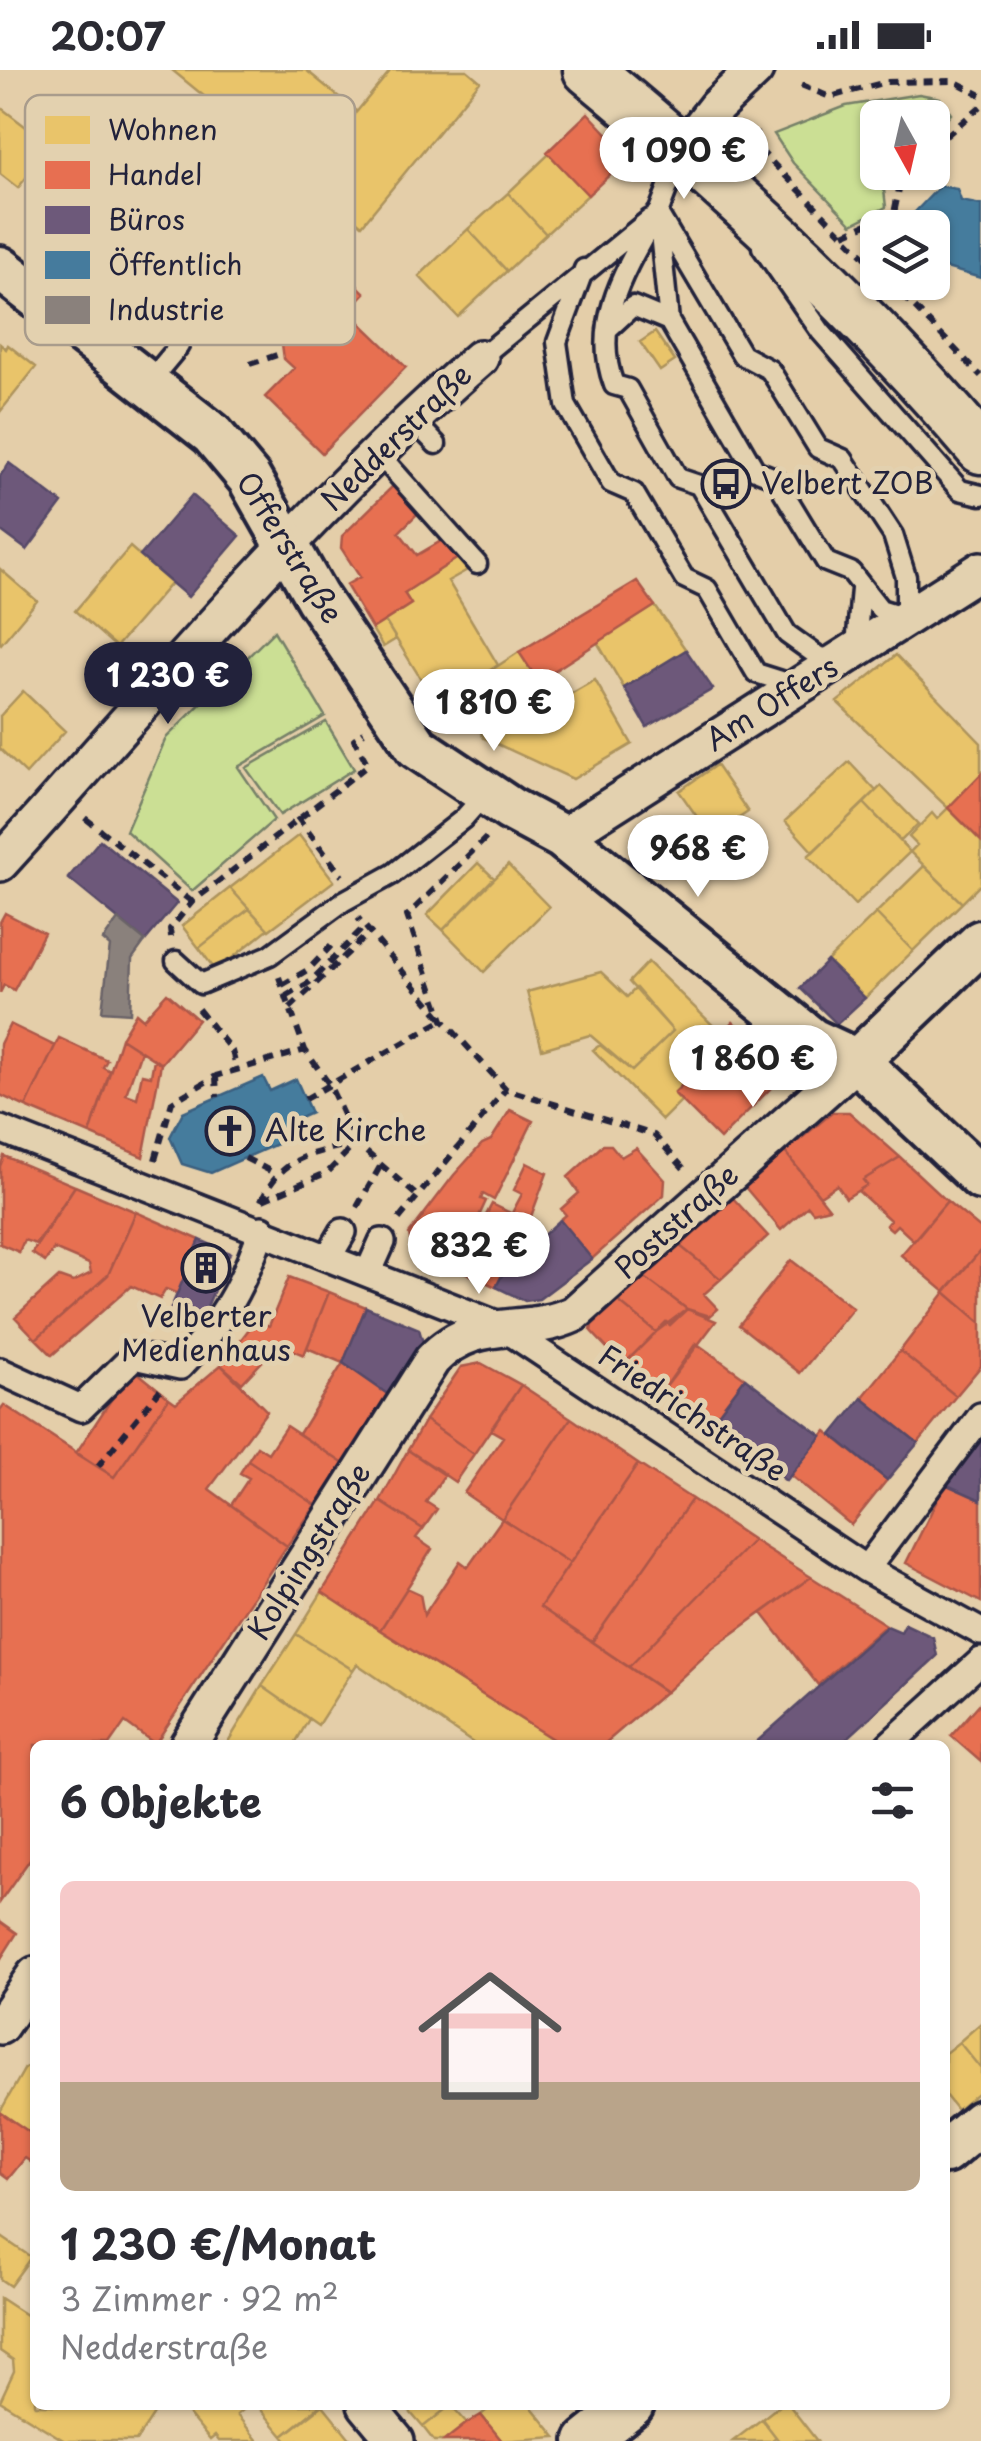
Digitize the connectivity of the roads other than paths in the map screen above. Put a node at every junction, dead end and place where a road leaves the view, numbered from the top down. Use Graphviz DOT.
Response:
graph roads {
  1 [pos="588,70"];
  2 [pos="756,70"];
  3 [pos="684,148"];
  4 [pos="736,198"];
  5 [pos="658,213"];
  6 [pos="0,268"];
  7 [pos="584,269"];
  8 [pos="25,287"];
  9 [pos="670,321"];
  10 [pos="604,333"];
  11 [pos="101,345"];
  12 [pos="179,346"];
  13 [pos="480,358"];
  14 [pos="149,382"];
  15 [pos="411,418"];
  16 [pos="436,444"];
  17 [pos="981,450"];
  18 [pos="378,453"];
  19 [pos="981,495"];
  20 [pos="286,547"];
  21 [pos="477,564"];
  22 [pos="981,570"];
  23 [pos="861,589"];
  24 [pos="906,618"];
  25 [pos="844,660"];
  26 [pos="801,685"];
  27 [pos="486,793"];
  28 [pos="562,837"];
  29 [pos="0,863"];
  30 [pos="981,942"];
  31 [pos="176,961"];
  32 [pos="857,1061"];
  33 [pos="0,1129"];
  34 [pos="981,1178"];
  35 [pos="257,1219"];
  36 [pos="343,1232"];
  37 [pos="382,1242"];
  38 [pos="330,1256"];
  39 [pos="369,1271"];
  40 [pos="501,1326"];
  41 [pos="432,1360"];
  42 [pos="0,1372"];
  43 [pos="981,1416"];
  44 [pos="866,1569"];
  45 [pos="981,1632"];
  46 [pos="981,1661"];
  47 [pos="191,1740"];
  48 [pos="894,1740"];
  49 [pos="30,1991"];
  50 [pos="0,2026"];
  51 [pos="981,2122"];
  52 [pos="950,2148"];
  53 [pos="370,2410"];
  54 [pos="626,2410"];
  55 [pos="396,2441"];
  56 [pos="588,2441"];
  1 -- 3 [label="main road"];
  2 -- 3 [label="street"];
  3 -- 4 [label="main road"];
  3 -- 5 [label="lane"];
  4 -- 17 [label="main road"];
  4 -- 19 [label="lane"];
  5 -- 7 [label="lane, Nedderstraße"];
  5 -- 9 [label="lane"];
  5 -- 10 [label="lane"];
  5 -- 24 [label="lane"];
  6 -- 8 [label="street, Offerstraße"];
  7 -- 13 [label="lane, Nedderstraße"];
  7 -- 26 [label="lane"];
  9 -- 10 [label="lane"];
  9 -- 23 [label="lane"];
  10 -- 25 [label="lane"];
  11 -- 14 [label="street, Offerstraße"];
  12 -- 14 [label="lane"];
  13 -- 15 [label="street, Nedderstraße"];
  14 -- 20 [label="street, Offerstraße"];
  15 -- 16 [label="lane"];
  15 -- 18 [label="street, Nedderstraße"];
  18 -- 20 [label="street, Nedderstraße"];
  18 -- 21 [label="lane"];
  20 -- 27 [label="street, Offerstraße"];
  20 -- 29 [label="street, Nedderstraße"];
  22 -- 24 [label="street, Am Offers"];
  23 -- 24 [label="lane"];
  23 -- 25 [label="lane"];
  24 -- 25 [label="street, Am Offers"];
  25 -- 26 [label="street, Am Offers"];
  26 -- 28 [label="street, Am Offers"];
  27 -- 28 [label="street, Offerstraße"];
  27 -- 31 [label="lane"];
  28 -- 32 [label="street, Offerstraße"];
  30 -- 32 [label="street, Poststraße"];
  32 -- 34 [label="street, Offerstraße"];
  32 -- 40 [label="street, Poststraße"];
  33 -- 35 [label="street, Friedrichstraße"];
  35 -- 38 [label="street, Friedrichstraße"];
  35 -- 42 [label="street"];
  36 -- 38 [label="street"];
  37 -- 39 [label="street"];
  38 -- 39 [label="street, Friedrichstraße"];
  39 -- 40 [label="street, Friedrichstraße"];
  40 -- 41 [label="street, Poststraße"];
  40 -- 44 [label="street, Friedrichstraße"];
  41 -- 47 [label="street, Kolpingstraße"];
  43 -- 44 [label="street"];
  44 -- 45 [label="street, Friedrichstraße"];
  46 -- 48 [label="street"];
  49 -- 50 [label="street"];
  51 -- 52 [label="street"];
  53 -- 55 [label="street"];
  54 -- 56 [label="street"];
}
